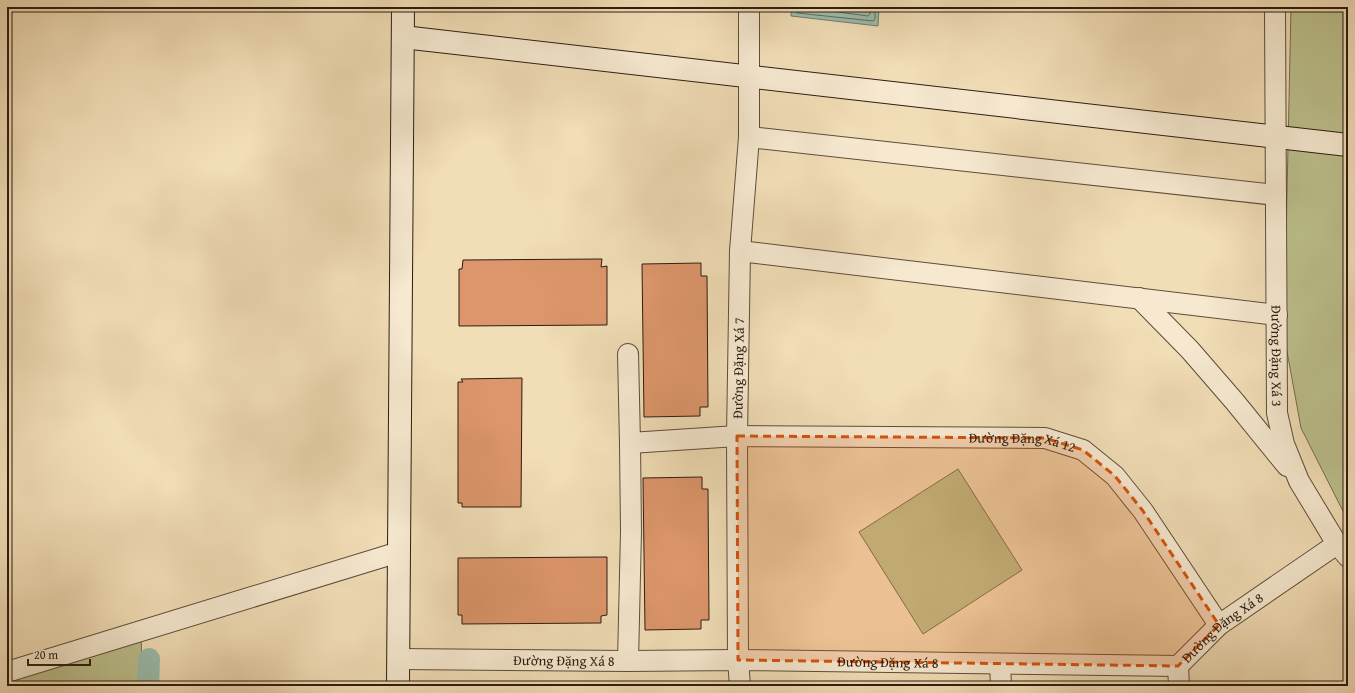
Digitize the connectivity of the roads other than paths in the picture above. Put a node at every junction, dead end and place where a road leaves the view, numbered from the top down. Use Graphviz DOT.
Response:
graph roads {
  1 [pos="403,7"];
  2 [pos="749,7"];
  3 [pos="1275,7"];
  4 [pos="403,37"];
  5 [pos="749,77"];
  6 [pos="749,137"];
  7 [pos="1276,137"];
  8 [pos="1348,145"];
  9 [pos="1276,195"];
  10 [pos="740,251"];
  11 [pos="1139,298"];
  12 [pos="1277,315"];
  13 [pos="628,354"];
  14 [pos="737,436"];
  15 [pos="630,444"];
  16 [pos="1299,481"];
  17 [pos="1342,551"];
  18 [pos="399,552"];
  19 [pos="1218,625"];
  20 [pos="398,659"];
  21 [pos="738,660"];
  22 [pos="628,661"];
  23 [pos="1000,664"];
  24 [pos="1178,666"];
  25 [pos="7,672"];
  26 [pos="398,686"];
  27 [pos="740,686"];
  28 [pos="1000,686"];
  29 [pos="1179,686"];
  1 -- 4 [label="street"];
  2 -- 5 [label="street, Đường Đặng Xá 7"];
  3 -- 7 [label="street, Đường Đặng Xá 3"];
  4 -- 5 [label="street"];
  4 -- 18 [label="street"];
  5 -- 6 [label="street, Đường Đặng Xá 7"];
  5 -- 7 [label="street"];
  6 -- 9 [label="street"];
  6 -- 10 [label="street, Đường Đặng Xá 7"];
  7 -- 8 [label="street"];
  7 -- 9 [label="street, Đường Đặng Xá 3"];
  9 -- 12 [label="street, Đường Đặng Xá 3"];
  10 -- 11 [label="street"];
  10 -- 14 [label="street, Đường Đặng Xá 7"];
  11 -- 12 [label="street"];
  11 -- 16 [label="street"];
  12 -- 16 [label="street, Đường Đặng Xá 3"];
  13 -- 15 [label="street"];
  14 -- 15 [label="street, Đường Đặng Xá 12"];
  14 -- 19 [label="street, Đường Đặng Xá 12"];
  14 -- 21 [label="street, Đường Đặng Xá 7"];
  15 -- 22 [label="street"];
  16 -- 17 [label="street, Đường Đặng Xá 3"];
  17 -- 19 [label="street, Đường Đặng Xá 8"];
  18 -- 20 [label="street"];
  18 -- 25 [label="street"];
  19 -- 24 [label="street, Đường Đặng Xá 8"];
  20 -- 22 [label="street, Đường Đặng Xá 8"];
  20 -- 26 [label="street"];
  21 -- 22 [label="street, Đường Đặng Xá 8"];
  21 -- 23 [label="street, Đường Đặng Xá 8"];
  21 -- 27 [label="street, Đường Đặng Xá 7"];
  23 -- 24 [label="street, Đường Đặng Xá 8"];
  23 -- 28 [label="street"];
  24 -- 29 [label="street"];
}
